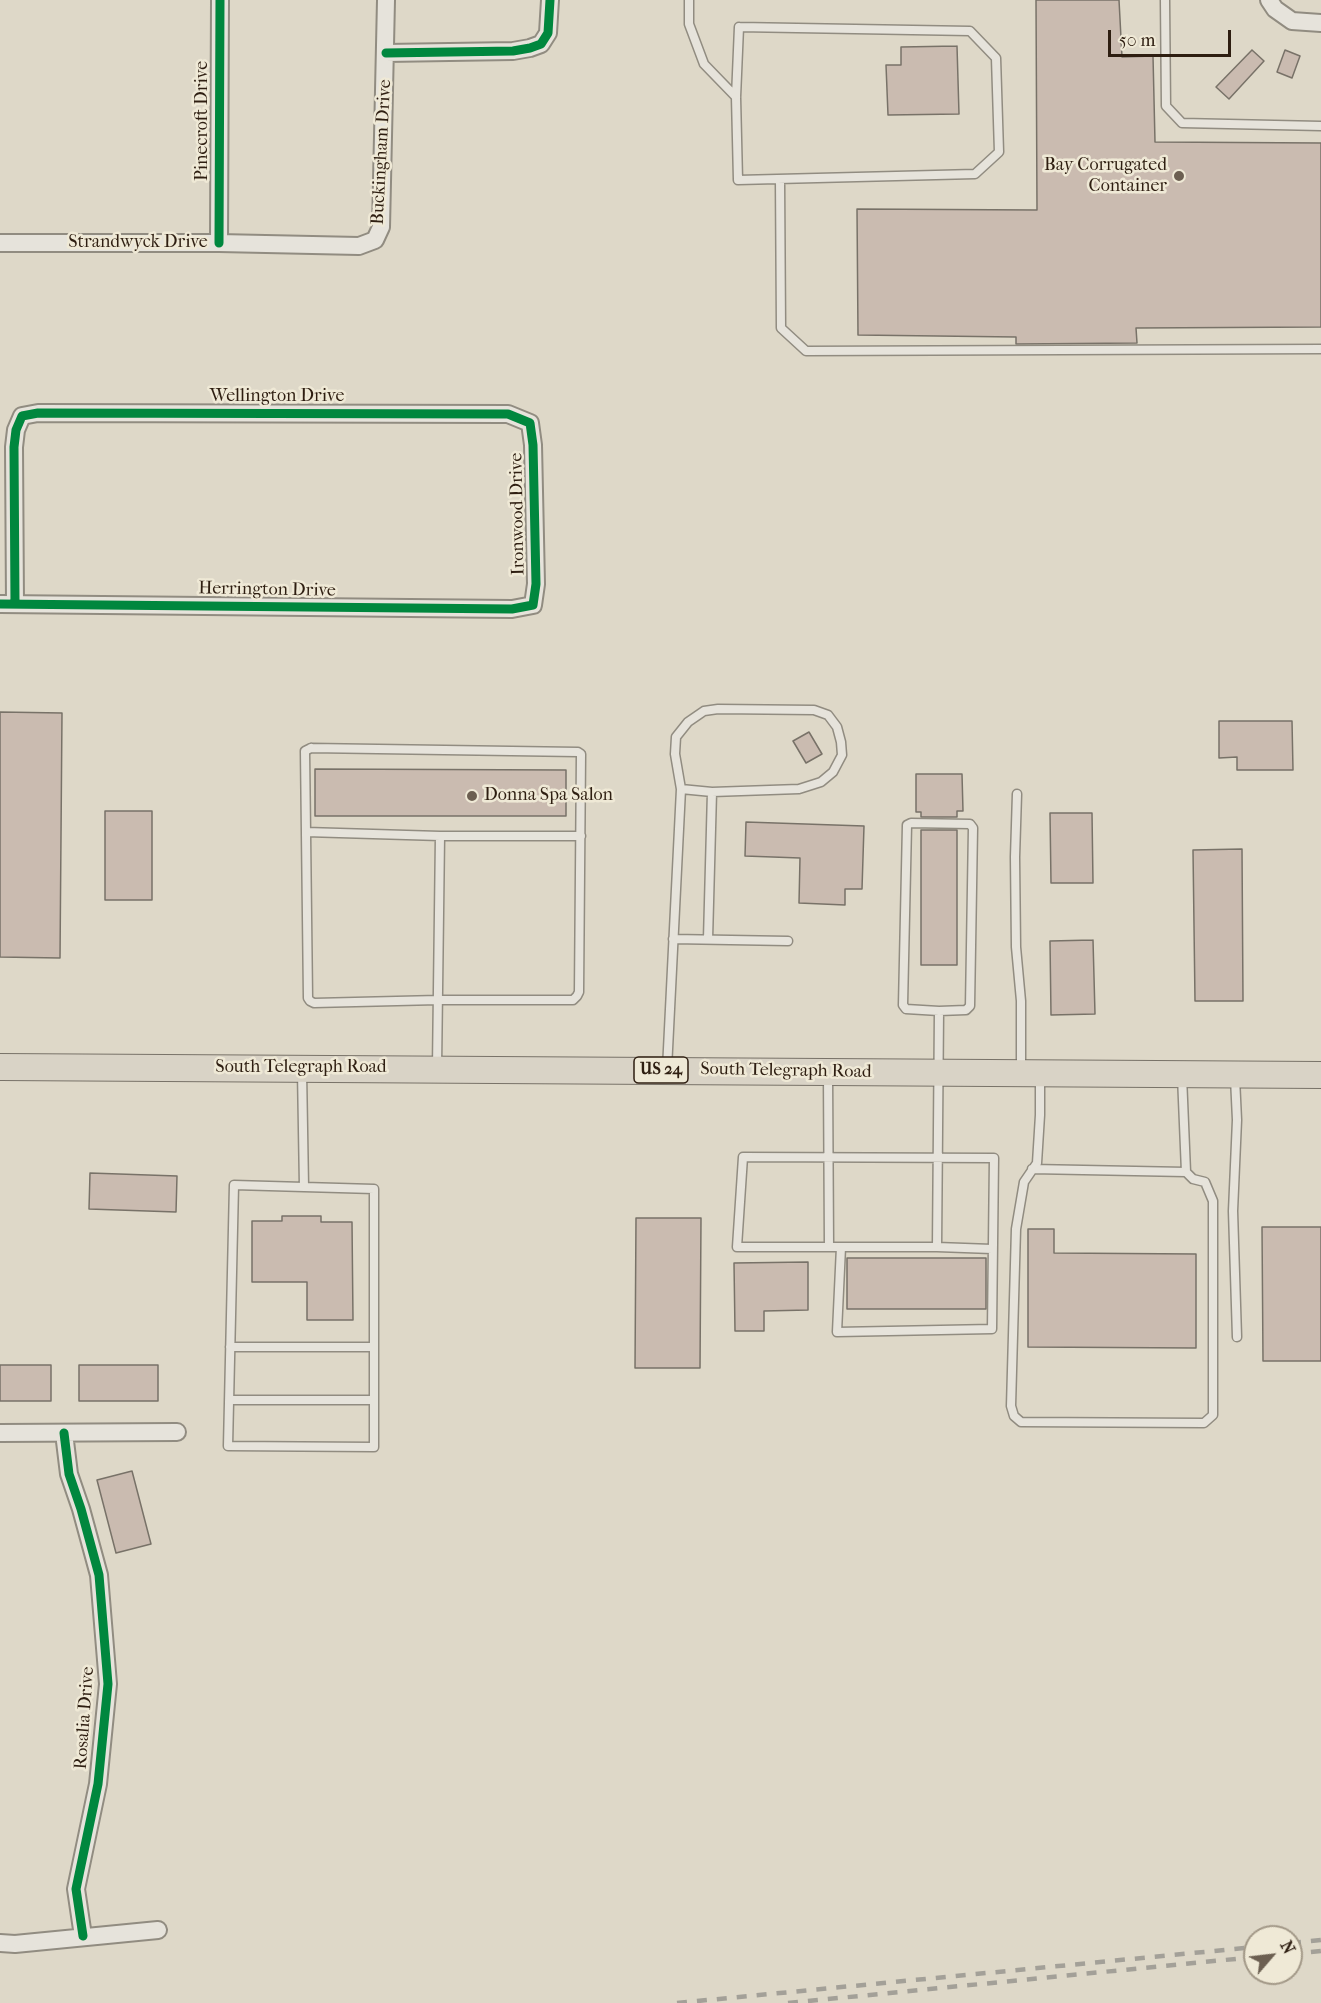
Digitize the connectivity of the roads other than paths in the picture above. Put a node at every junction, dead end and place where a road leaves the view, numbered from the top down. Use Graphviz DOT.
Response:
graph roads {
  1 [pos="220,0"];
  2 [pos="386,0"];
  3 [pos="550,0"];
  4 [pos="689,0"];
  5 [pos="1165,0"];
  6 [pos="1269,0"];
  7 [pos="1321,23"];
  8 [pos="386,53"];
  9 [pos="736,97"];
  10 [pos="1321,126"];
  11 [pos="780,180"];
  12 [pos="0,243"];
  13 [pos="219,243"];
  14 [pos="349,246"];
  15 [pos="1321,349"];
  16 [pos="530,423"];
  17 [pos="8,604"];
  18 [pos="533,605"];
  19 [pos="681,789"];
  20 [pos="712,792"];
  21 [pos="1017,794"];
  22 [pos="306,832"];
  23 [pos="440,836"];
  24 [pos="581,836"];
  25 [pos="673,939"];
  26 [pos="708,939"];
  27 [pos="788,941"];
  28 [pos="438,1000"];
  29 [pos="939,1011"];
  30 [pos="0,1066"];
  31 [pos="302,1068"];
  32 [pos="437,1068"];
  33 [pos="667,1070"];
  34 [pos="828,1072"];
  35 [pos="940,1072"];
  36 [pos="1030,1073"];
  37 [pos="1182,1074"];
  38 [pos="1235,1074"];
  39 [pos="1321,1075"];
  40 [pos="828,1157"];
  41 [pos="938,1157"];
  42 [pos="1032,1169"];
  43 [pos="1186,1172"];
  44 [pos="304,1187"];
  45 [pos="829,1247"];
  46 [pos="841,1247"];
  47 [pos="937,1247"];
  48 [pos="993,1249"];
  49 [pos="1237,1336"];
  50 [pos="230,1347"];
  51 [pos="374,1347"];
  52 [pos="229,1400"];
  53 [pos="375,1400"];
  54 [pos="177,1432"];
  55 [pos="0,1433"];
  56 [pos="64,1433"];
  57 [pos="158,1930"];
  58 [pos="83,1936"];
  59 [pos="0,1943"];
  1 -- 13 [label="street, Pinecroft Drive"];
  2 -- 8 [label="street, Buckingham Drive"];
  3 -- 8 [label="street"];
  4 -- 9 [label="lane"];
  5 -- 10 [label="lane"];
  6 -- 7 [label="street"];
  8 -- 14 [label="street, Buckingham Drive"];
  9 -- 11 [label="lane"];
  9 -- 11 [label="lane"];
  11 -- 15 [label="lane"];
  12 -- 13 [label="street, Strandwyck Drive"];
  13 -- 14 [label="street, Strandwyck Drive"];
  16 -- 17 [label="street, Wellington Drive"];
  16 -- 18 [label="street, Ironwood Drive"];
  17 -- 18 [label="street, Herrington Drive"];
  19 -- 20 [label="lane"];
  19 -- 20 [label="lane"];
  19 -- 25 [label="lane"];
  20 -- 26 [label="lane"];
  21 -- 36 [label="lane"];
  22 -- 23 [label="lane"];
  22 -- 24 [label="lane"];
  22 -- 28 [label="lane"];
  23 -- 24 [label="lane"];
  23 -- 28 [label="lane"];
  24 -- 28 [label="lane"];
  25 -- 26 [label="lane"];
  25 -- 33 [label="lane"];
  26 -- 27 [label="lane"];
  28 -- 32 [label="lane"];
  29 -- 29 [label="lane"];
  29 -- 35 [label="lane"];
  30 -- 31 [label="main road, South Telegraph Road / US 24"];
  31 -- 32 [label="main road, South Telegraph Road / US 24"];
  31 -- 44 [label="lane"];
  32 -- 33 [label="main road, South Telegraph Road / US 24"];
  33 -- 34 [label="main road, South Telegraph Road / US 24"];
  34 -- 35 [label="main road, South Telegraph Road / US 24"];
  34 -- 40 [label="lane"];
  35 -- 36 [label="main road, South Telegraph Road / US 24"];
  35 -- 41 [label="lane"];
  36 -- 37 [label="main road, South Telegraph Road / US 24"];
  36 -- 42 [label="lane"];
  37 -- 38 [label="main road, South Telegraph Road / US 24"];
  37 -- 43 [label="lane"];
  38 -- 39 [label="main road, South Telegraph Road / US 24"];
  38 -- 49 [label="lane"];
  40 -- 41 [label="lane"];
  40 -- 45 [label="lane"];
  40 -- 45 [label="lane"];
  41 -- 47 [label="lane"];
  41 -- 48 [label="lane"];
  42 -- 43 [label="lane"];
  42 -- 43 [label="lane"];
  44 -- 50 [label="lane"];
  44 -- 51 [label="lane"];
  45 -- 46 [label="lane"];
  46 -- 47 [label="lane"];
  46 -- 48 [label="lane"];
  47 -- 48 [label="lane"];
  50 -- 51 [label="lane"];
  50 -- 52 [label="lane"];
  51 -- 53 [label="lane"];
  52 -- 53 [label="lane"];
  52 -- 53 [label="lane"];
  54 -- 56 [label="street"];
  55 -- 56 [label="street"];
  56 -- 58 [label="street, Rosalia Drive"];
  57 -- 58 [label="street"];
  58 -- 59 [label="street"];
}
